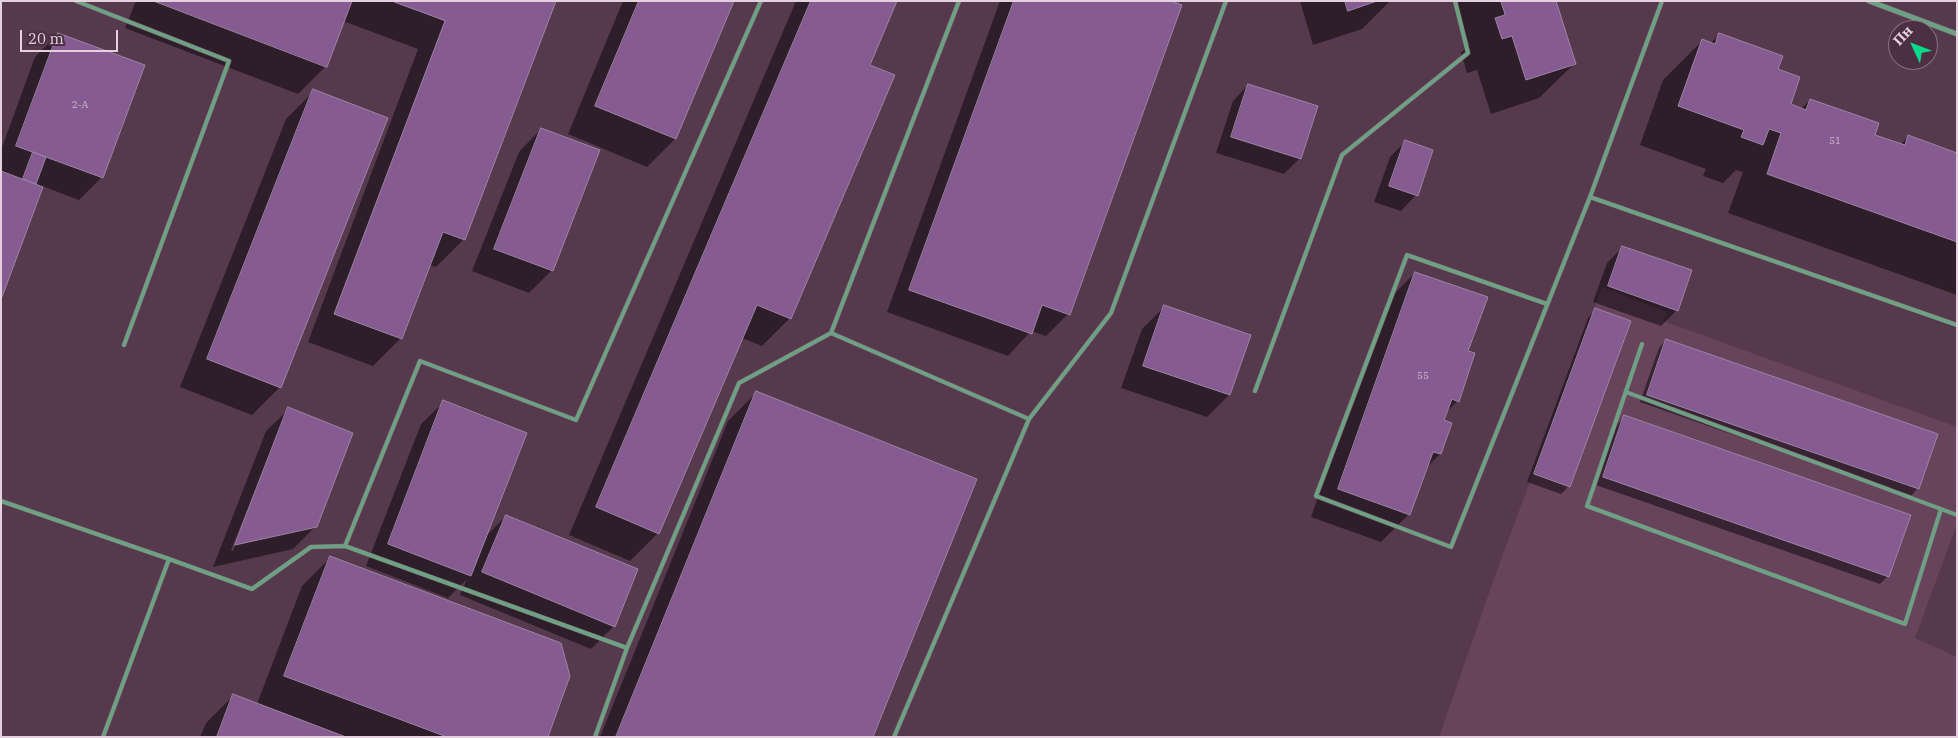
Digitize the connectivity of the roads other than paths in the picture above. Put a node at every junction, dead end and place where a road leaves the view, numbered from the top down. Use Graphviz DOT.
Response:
graph roads {
  1 [pos="76,1"];
  2 [pos="762,1"];
  3 [pos="959,1"];
  4 [pos="1226,1"];
  5 [pos="1455,1"];
  6 [pos="1662,1"];
  7 [pos="1869,1"];
  8 [pos="1957,34"];
  9 [pos="1590,197"];
  10 [pos="1547,304"];
  11 [pos="1957,325"];
  12 [pos="831,333"];
  13 [pos="1642,344"];
  14 [pos="124,345"];
  15 [pos="1255,391"];
  16 [pos="1626,392"];
  17 [pos="1029,420"];
  18 [pos="1,501"];
  19 [pos="1941,509"];
  20 [pos="1957,515"];
  21 [pos="346,546"];
  22 [pos="169,559"];
  23 [pos="628,648"];
  24 [pos="103,737"];
  25 [pos="595,737"];
  26 [pos="894,737"];
  1 -- 14 [label="lane"];
  2 -- 21 [label="lane"];
  3 -- 12 [label="lane"];
  4 -- 17 [label="lane"];
  5 -- 15 [label="lane"];
  6 -- 9 [label="lane"];
  7 -- 8 [label="street"];
  9 -- 10 [label="lane"];
  9 -- 11 [label="lane"];
  10 -- 10 [label="lane"];
  12 -- 17 [label="lane"];
  12 -- 23 [label="lane"];
  13 -- 16 [label="lane"];
  16 -- 19 [label="lane"];
  16 -- 19 [label="lane"];
  17 -- 26 [label="lane"];
  18 -- 22 [label="lane"];
  19 -- 20 [label="lane"];
  21 -- 22 [label="lane"];
  21 -- 23 [label="lane"];
  22 -- 24 [label="lane"];
  23 -- 25 [label="lane"];
}
